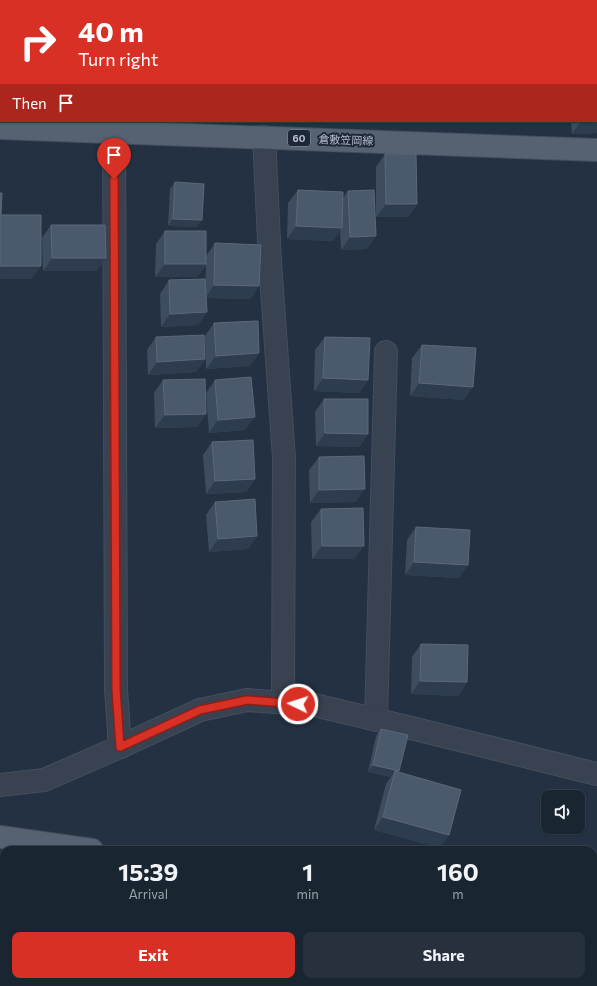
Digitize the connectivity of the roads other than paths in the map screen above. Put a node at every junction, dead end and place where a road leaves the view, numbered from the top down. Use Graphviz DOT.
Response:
graph roads {
  1 [pos="114,126"];
  2 [pos="0,128"];
  3 [pos="264,137"];
  4 [pos="597,150"];
  5 [pos="386,352"];
  6 [pos="282,703"];
  7 [pos="376,720"];
  8 [pos="120,747"];
  9 [pos="597,774"];
  10 [pos="0,786"];
  11 [pos="0,837"];
  12 [pos="64,846"];
  1 -- 2 [label="main road, 倉敷笠岡線 / 60"];
  1 -- 3 [label="main road, 倉敷笠岡線 / 60"];
  1 -- 8 [label="street"];
  3 -- 4 [label="main road, 倉敷笠岡線 / 60"];
  3 -- 6 [label="street"];
  5 -- 7 [label="street"];
  6 -- 7 [label="street"];
  6 -- 8 [label="street"];
  7 -- 9 [label="street"];
  8 -- 10 [label="street"];
  11 -- 12 [label="main road"];
}
